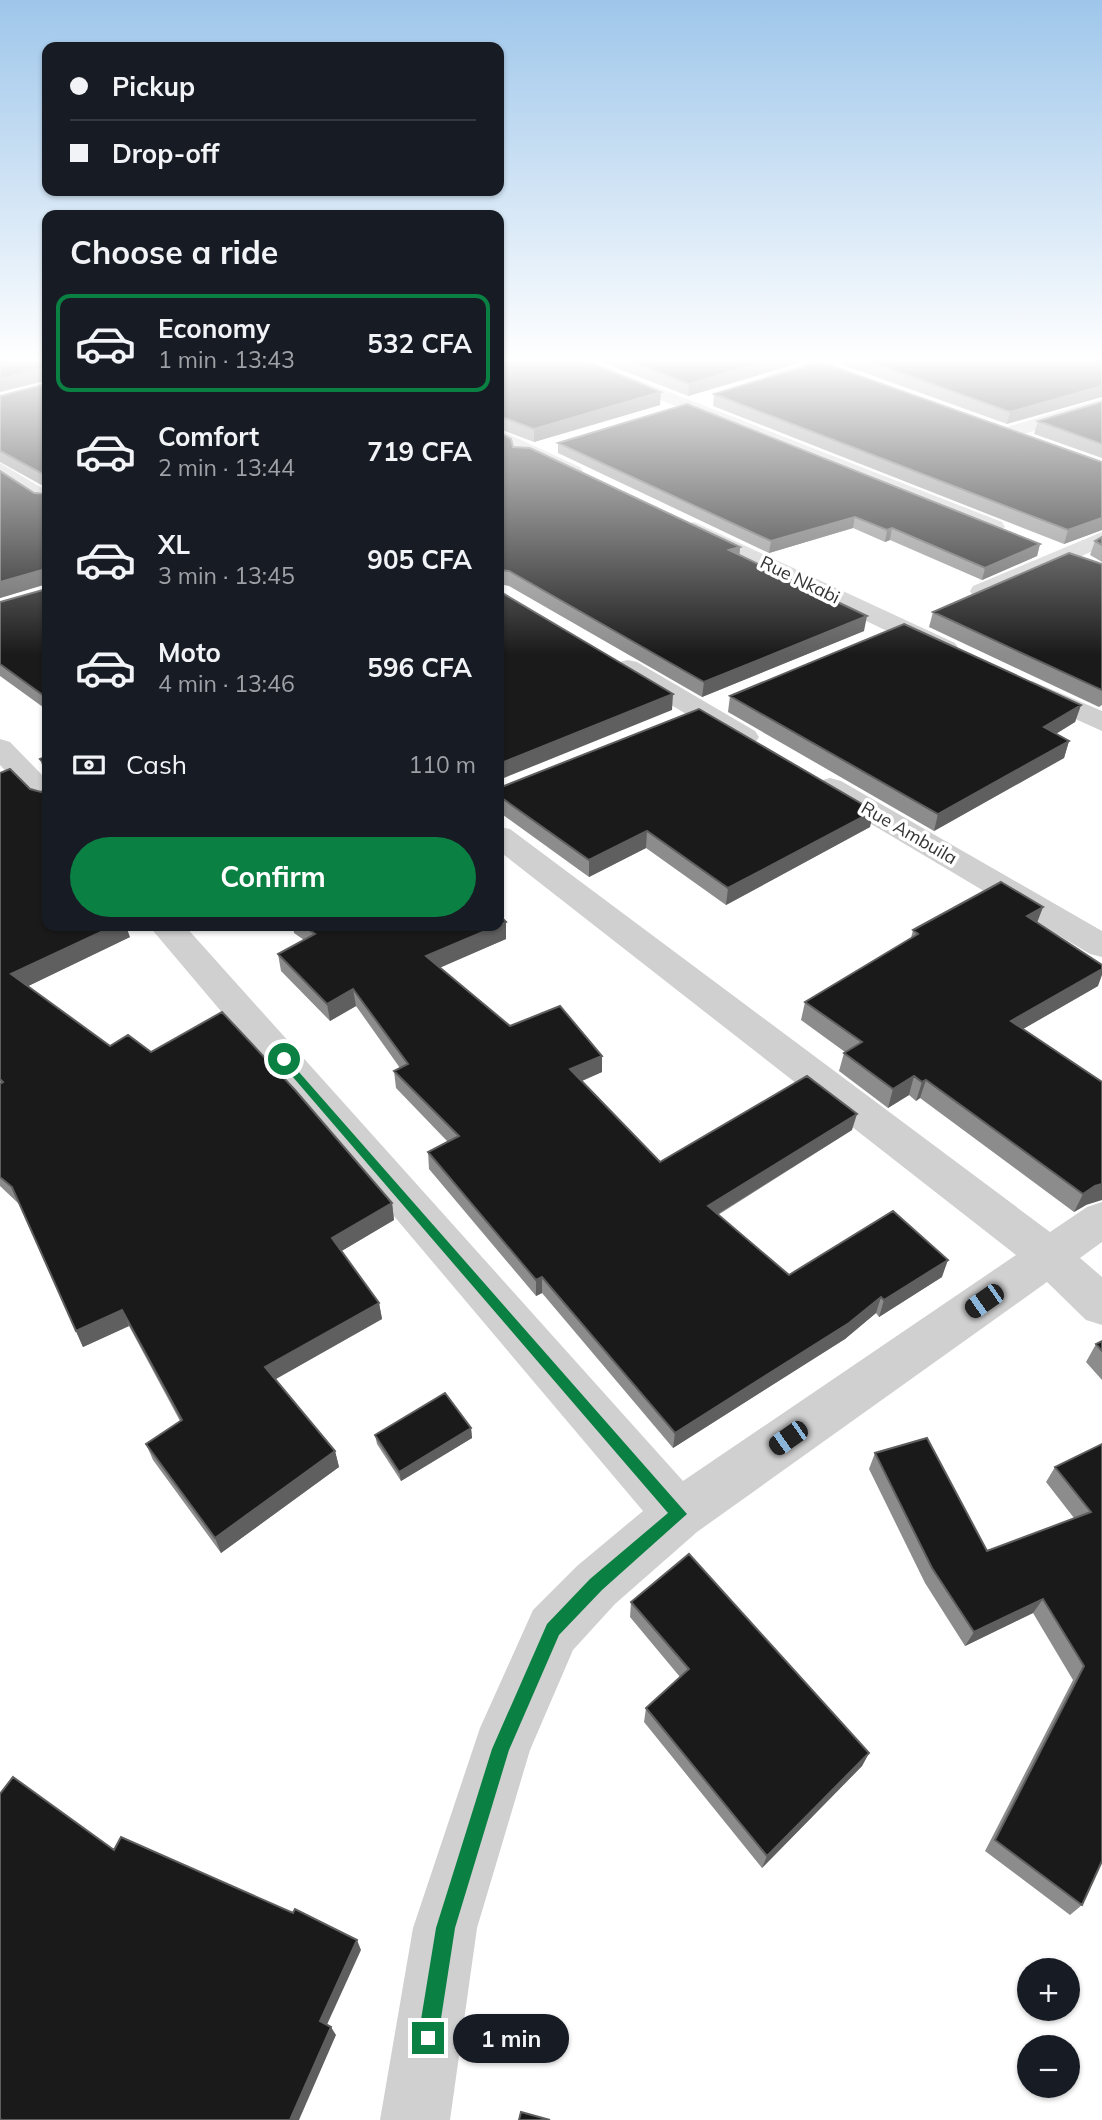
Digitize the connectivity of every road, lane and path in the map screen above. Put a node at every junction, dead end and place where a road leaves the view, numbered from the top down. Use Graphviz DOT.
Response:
graph roads {
  1 [pos="527,457"];
  2 [pos="819,457"];
  3 [pos="0,468"];
  4 [pos="595,481"];
  5 [pos="42,497"];
  6 [pos="668,516"];
  7 [pos="1013,535"];
  8 [pos="1102,539"];
  9 [pos="1050,550"];
  10 [pos="1092,567"];
  11 [pos="963,600"];
  12 [pos="938,611"];
  13 [pos="900,628"];
  14 [pos="875,638"];
  15 [pos="606,656"];
  16 [pos="963,657"];
  17 [pos="1014,681"];
  18 [pos="1102,722"];
  19 [pos="0,748"];
  20 [pos="772,753"];
  21 [pos="807,773"];
  22 [pos="42,792"];
  23 [pos="504,840"];
  24 [pos="170,931"];
  25 [pos="1102,946"];
  26 [pos="1102,1219"];
  27 [pos="1049,1255"];
  28 [pos="1102,1306"];
  29 [pos="679,1514"];
  30 [pos="415,2120"];
  1 -- 4 [label="street"];
  2 -- 7 [label="street"];
  3 -- 5 [label="street"];
  6 -- 13 [label="street, Rue Nkabi"];
  8 -- 9 [label="street"];
  9 -- 10 [label="street"];
  9 -- 11 [label="street"];
  12 -- 13 [label="street"];
  13 -- 14 [label="street"];
  13 -- 16 [label="street, Rue Nkabi"];
  15 -- 20 [label="street"];
  17 -- 18 [label="street"];
  19 -- 22 [label="street"];
  21 -- 25 [label="street, Rue Ambuila"];
  23 -- 27 [label="street"];
  24 -- 29 [label="street"];
  26 -- 27 [label="street"];
  27 -- 28 [label="street"];
  27 -- 29 [label="street"];
  29 -- 30 [label="street"];
}
